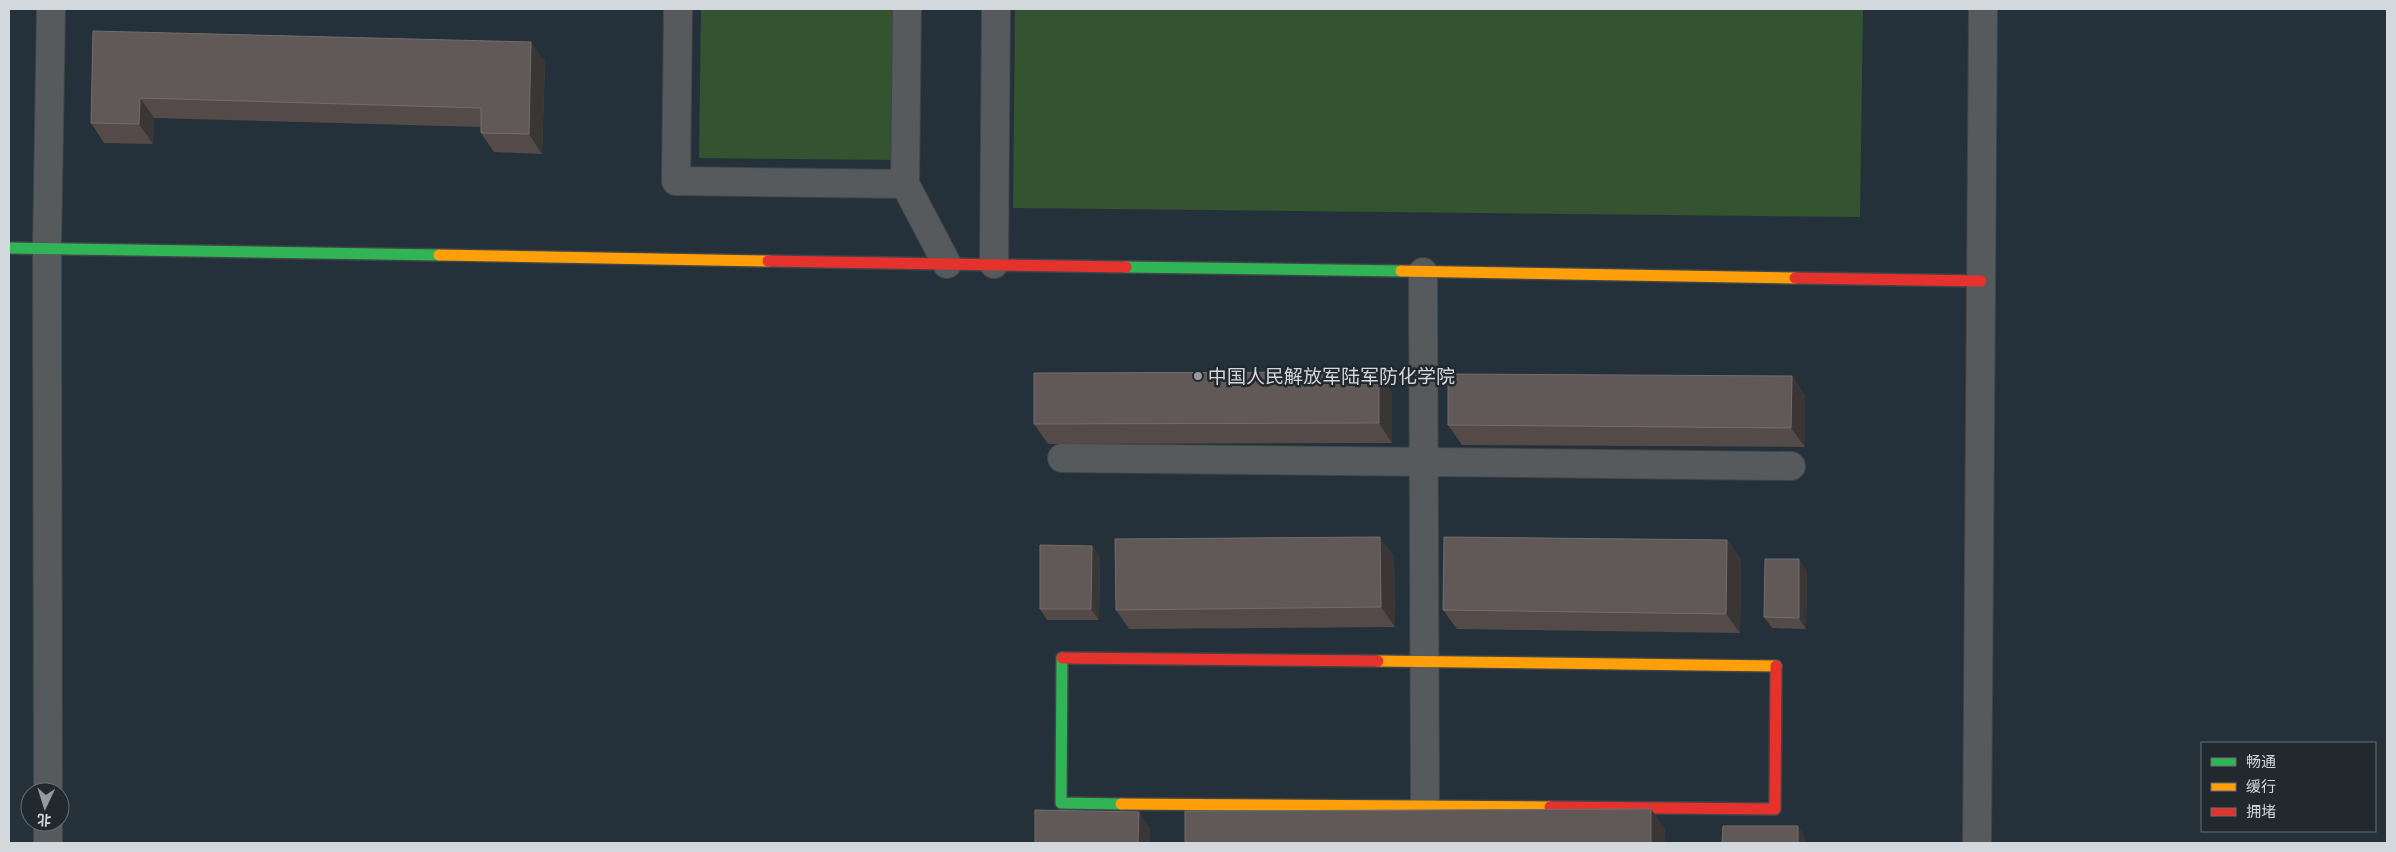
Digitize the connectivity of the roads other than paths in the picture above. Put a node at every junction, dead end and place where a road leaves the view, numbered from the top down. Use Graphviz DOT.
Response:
graph roads {
  1 [pos="51,9"];
  2 [pos="678,9"];
  3 [pos="907,9"];
  4 [pos="996,9"];
  5 [pos="1983,9"];
  6 [pos="904,184"];
  7 [pos="9,248"];
  8 [pos="47,248"];
  9 [pos="947,264"];
  10 [pos="994,264"];
  11 [pos="1423,272"];
  12 [pos="1981,281"];
  13 [pos="1062,458"];
  14 [pos="1424,462"];
  15 [pos="1791,466"];
  16 [pos="1425,661"];
  17 [pos="48,782"];
  18 [pos="1425,806"];
  19 [pos="1977,843"];
  1 -- 8 [label="street"];
  2 -- 6 [label="street"];
  3 -- 6 [label="street"];
  4 -- 10 [label="street"];
  5 -- 12 [label="street"];
  6 -- 9 [label="street"];
  7 -- 8 [label="street"];
  8 -- 9 [label="street"];
  8 -- 17 [label="street"];
  9 -- 10 [label="street"];
  10 -- 11 [label="street"];
  11 -- 12 [label="street"];
  11 -- 14 [label="street"];
  12 -- 19 [label="street"];
  13 -- 14 [label="street"];
  14 -- 15 [label="street"];
  14 -- 16 [label="street"];
  16 -- 18 [label="street"];
  16 -- 18 [label="street"];
  16 -- 18 [label="street"];
}
